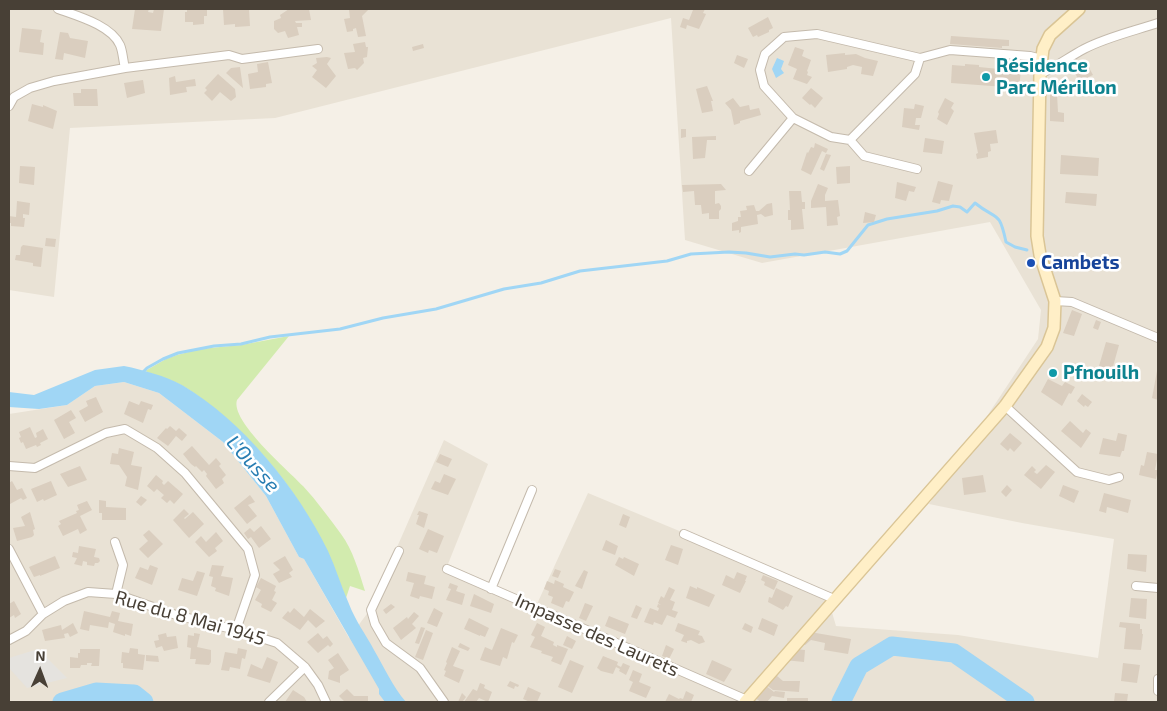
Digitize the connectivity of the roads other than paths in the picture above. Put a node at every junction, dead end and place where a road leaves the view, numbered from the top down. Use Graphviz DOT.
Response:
graph roads {
  1 [pos="58,9"];
  2 [pos="1079,9"];
  3 [pos="1158,23"];
  4 [pos="318,49"];
  5 [pos="920,58"];
  6 [pos="1042,59"];
  7 [pos="125,68"];
  8 [pos="1040,74"];
  9 [pos="9,106"];
  10 [pos="793,118"];
  11 [pos="850,140"];
  12 [pos="917,169"];
  13 [pos="749,171"];
  14 [pos="1055,301"];
  15 [pos="1158,338"];
  16 [pos="1005,406"];
  17 [pos="9,466"];
  18 [pos="1119,477"];
  19 [pos="532,490"];
  20 [pos="684,534"];
  21 [pos="115,542"];
  22 [pos="9,550"];
  23 [pos="400,551"];
  24 [pos="447,569"];
  25 [pos="1136,586"];
  26 [pos="492,588"];
  27 [pos="1158,588"];
  28 [pos="116,594"];
  29 [pos="834,599"];
  30 [pos="43,614"];
  31 [pos="236,630"];
  32 [pos="9,640"];
  33 [pos="305,667"];
  34 [pos="1158,679"];
  35 [pos="1158,691"];
  36 [pos="746,701"];
  37 [pos="269,702"];
  38 [pos="326,702"];
  39 [pos="444,702"];
  1 -- 7 [label="street"];
  2 -- 6 [label="street"];
  3 -- 8 [label="street"];
  4 -- 7 [label="street"];
  5 -- 6 [label="street"];
  5 -- 10 [label="street"];
  5 -- 11 [label="street"];
  6 -- 8 [label="street"];
  7 -- 9 [label="street"];
  8 -- 14 [label="street"];
  10 -- 11 [label="street"];
  10 -- 13 [label="street"];
  11 -- 12 [label="street"];
  14 -- 15 [label="street"];
  14 -- 16 [label="street"];
  16 -- 18 [label="street"];
  16 -- 29 [label="street"];
  17 -- 31 [label="street"];
  19 -- 26 [label="street"];
  20 -- 29 [label="street"];
  21 -- 28 [label="street"];
  22 -- 30 [label="street"];
  23 -- 39 [label="street"];
  24 -- 26 [label="street, Impasse des Laurets"];
  25 -- 27 [label="street"];
  26 -- 36 [label="street, Impasse des Laurets"];
  28 -- 30 [label="street, Rue du 8 Mai 1945"];
  28 -- 31 [label="street, Rue du 8 Mai 1945"];
  29 -- 36 [label="street"];
  30 -- 32 [label="street, Rue du 8 Mai 1945"];
  31 -- 33 [label="street, Rue du 8 Mai 1945"];
  33 -- 37 [label="street"];
  33 -- 38 [label="street, Rue du 8 Mai 1945"];
  34 -- 35 [label="street"];
}
